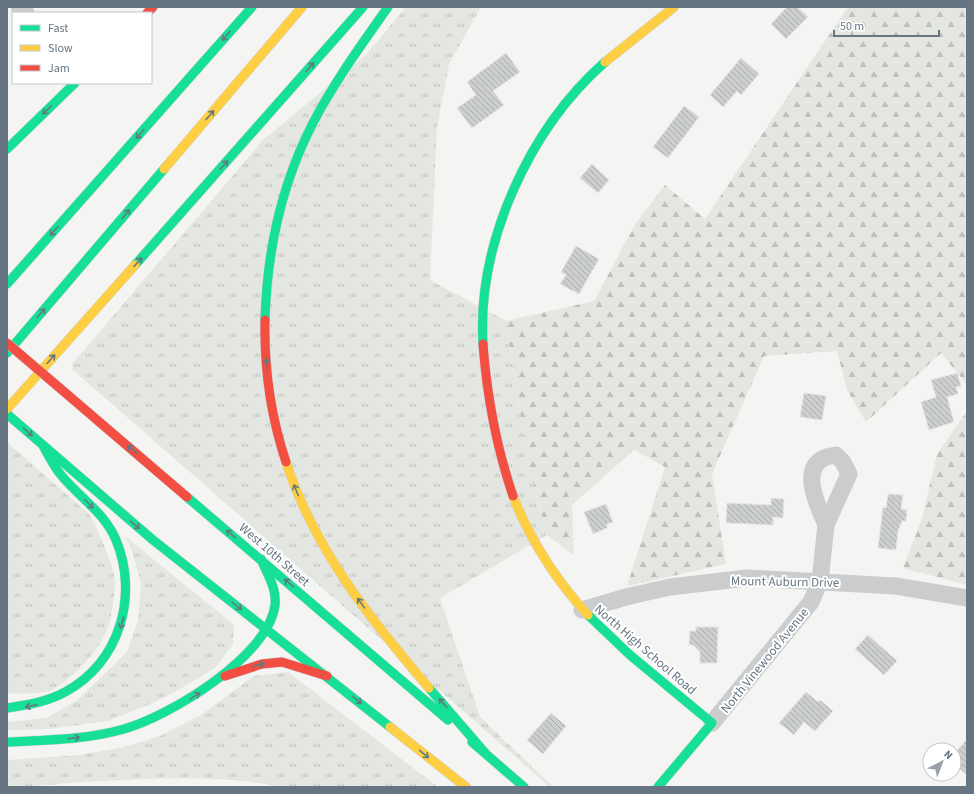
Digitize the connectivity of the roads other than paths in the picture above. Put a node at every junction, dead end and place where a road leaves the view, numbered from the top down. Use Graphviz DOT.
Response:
graph roads {
  1 [pos="252,7"];
  2 [pos="302,7"];
  3 [pos="363,7"];
  4 [pos="388,7"];
  5 [pos="654,7"];
  6 [pos="674,7"];
  7 [pos="653,24"];
  8 [pos="74,84"];
  9 [pos="7,149"];
  10 [pos="7,284"];
  11 [pos="7,343"];
  12 [pos="7,353"];
  13 [pos="7,409"];
  14 [pos="10,417"];
  15 [pos="42,444"];
  16 [pos="826,525"];
  17 [pos="261,559"];
  18 [pos="820,581"];
  19 [pos="967,598"];
  20 [pos="582,610"];
  21 [pos="266,629"];
  22 [pos="326,676"];
  23 [pos="222,677"];
  24 [pos="7,708"];
  25 [pos="712,723"];
  26 [pos="7,742"];
  27 [pos="486,754"];
  28 [pos="466,787"];
  29 [pos="524,787"];
  30 [pos="658,787"];
  1 -- 10 [label="main road, one-way"];
  12 -- 2 [label="main road, one-way"];
  13 -- 3 [label="main road, one-way"];
  27 -- 4 [label="main road, one-way"];
  5 -- 7 [label="street"];
  6 -- 7 [label="main road, North High School Road"];
  7 -- 20 [label="main road, North High School Road"];
  8 -- 9 [label="main road, one-way"];
  17 -- 11 [label="main road, West 10th Street, one-way, bridge"];
  14 -- 15 [label="main road, one-way"];
  15 -- 21 [label="main road, one-way"];
  15 -- 24 [label="main road, one-way"];
  16 -- 18 [label="street, North Vinewood Avenue"];
  17 -- 21 [label="main road"];
  27 -- 17 [label="main road, West 10th Street, one-way"];
  18 -- 19 [label="street, Mount Auburn Drive"];
  18 -- 20 [label="street, Mount Auburn Drive"];
  18 -- 25 [label="street, North Vinewood Avenue"];
  20 -- 25 [label="main road, North High School Road"];
  21 -- 22 [label="main road"];
  21 -- 23 [label="main road"];
  23 -- 22 [label="main road, one-way"];
  22 -- 28 [label="main road, one-way"];
  26 -- 23 [label="main road, one-way"];
  25 -- 30 [label="main road"];
  27 -- 29 [label="main road, West 10th Street"];
}
